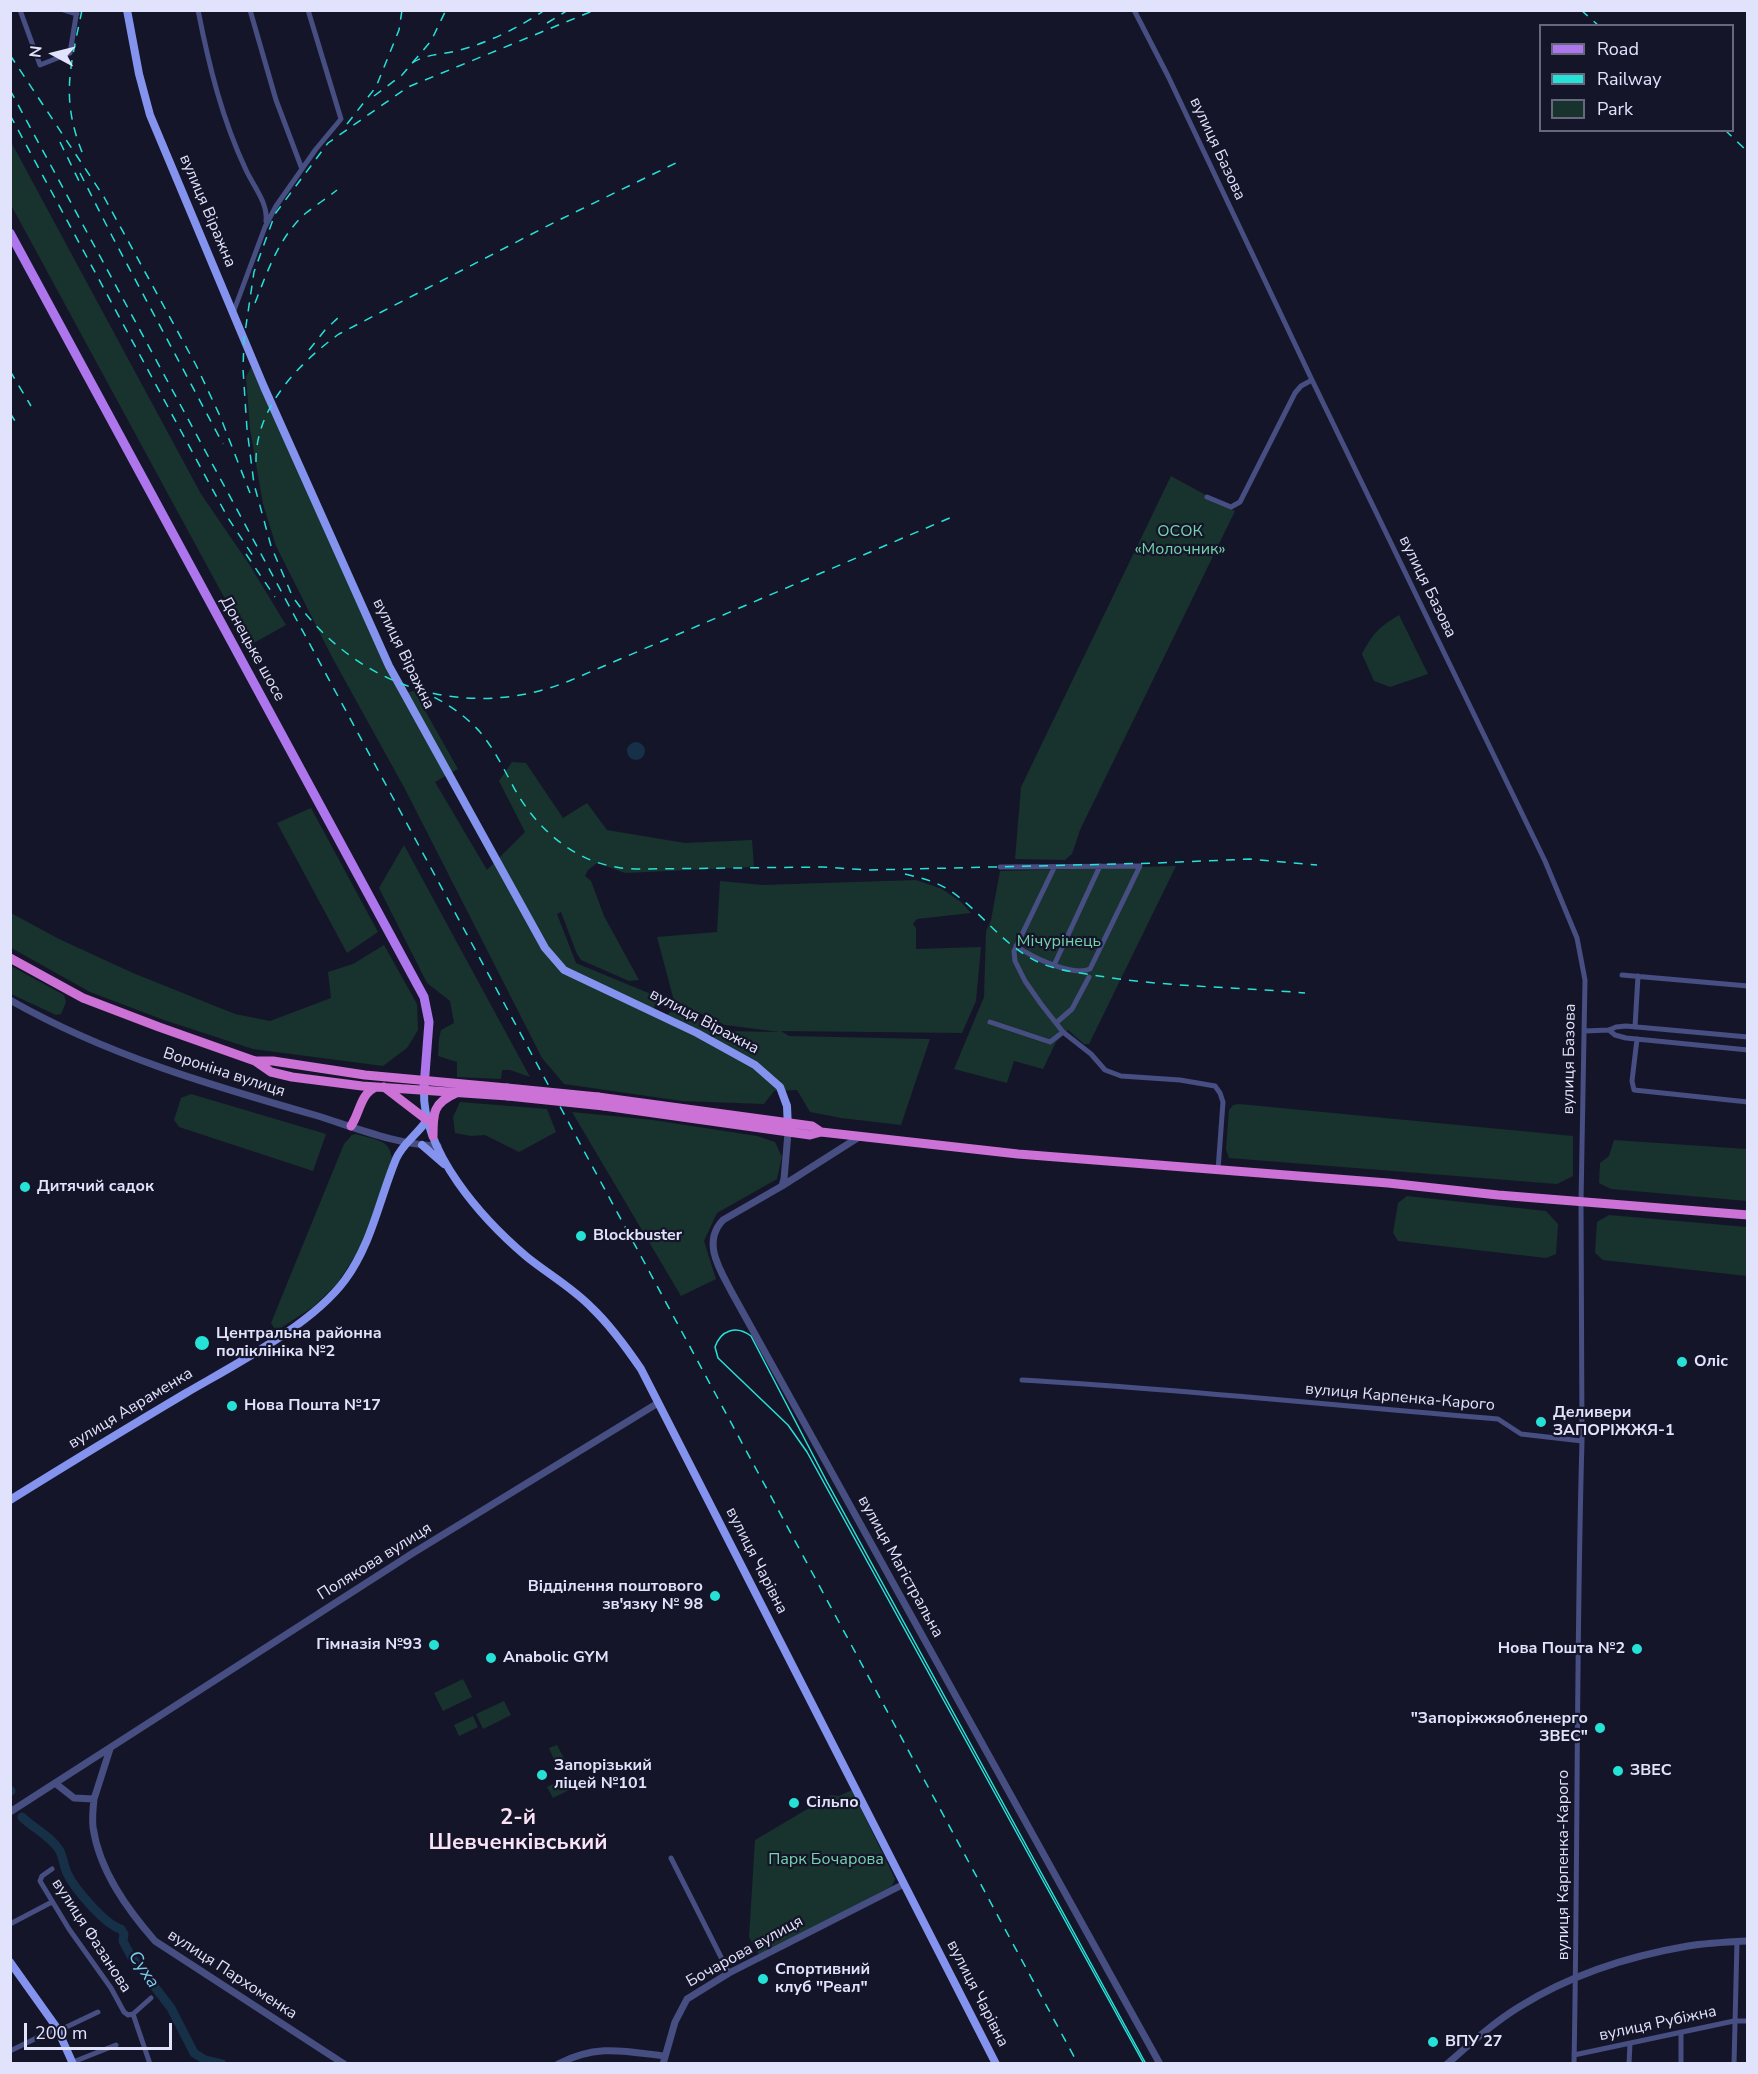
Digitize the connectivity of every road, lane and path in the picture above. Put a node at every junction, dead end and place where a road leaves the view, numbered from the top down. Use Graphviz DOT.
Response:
graph roads {
  1 [pos="20,10"];
  2 [pos="64,10"];
  3 [pos="127,10"];
  4 [pos="198,10"];
  5 [pos="250,10"];
  6 [pos="308,10"];
  7 [pos="1134,10"];
  8 [pos="77,12"];
  9 [pos="302,169"];
  10 [pos="264,205"];
  11 [pos="276,206"];
  12 [pos="265,227"];
  13 [pos="10,233"];
  14 [pos="233,314"];
  15 [pos="1312,380"];
  16 [pos="1207,497"];
  17 [pos="1100,866"];
  18 [pos="1000,867"];
  19 [pos="1054,868"];
  20 [pos="1016,946"];
  21 [pos="10,958"];
  22 [pos="1055,963"];
  23 [pos="1622,975"];
  24 [pos="1089,976"];
  25 [pos="1638,976"];
  26 [pos="1748,986"];
  27 [pos="10,1000"];
  28 [pos="990,1022"];
  29 [pos="1056,1023"];
  30 [pos="1635,1027"];
  31 [pos="1609,1030"];
  32 [pos="1584,1031"];
  33 [pos="1063,1032"];
  34 [pos="1748,1037"];
  35 [pos="1637,1039"];
  36 [pos="1748,1050"];
  37 [pos="255,1061"];
  38 [pos="335,1083"];
  39 [pos="424,1085"];
  40 [pos="380,1087"];
  41 [pos="508,1092"];
  42 [pos="458,1093"];
  43 [pos="1748,1102"];
  44 [pos="360,1108"];
  45 [pos="427,1120"];
  46 [pos="351,1126"];
  47 [pos="789,1128"];
  48 [pos="859,1137"];
  49 [pos="436,1141"];
  50 [pos="406,1143"];
  51 [pos="422,1145"];
  52 [pos="1218,1170"];
  53 [pos="451,1171"];
  54 [pos="782,1186"];
  55 [pos="1581,1202"];
  56 [pos="1748,1215"];
  57 [pos="1022,1380"];
  58 [pos="658,1403"];
  59 [pos="1582,1441"];
  60 [pos="10,1500"];
  61 [pos="110,1749"];
  62 [pos="55,1783"];
  63 [pos="94,1799"];
  64 [pos="10,1812"];
  65 [pos="671,1858"];
  66 [pos="52,1869"];
  67 [pos="904,1884"];
  68 [pos="52,1902"];
  69 [pos="10,1924"];
  70 [pos="1737,1941"];
  71 [pos="1748,1941"];
  72 [pos="10,1962"];
  73 [pos="729,1973"];
  74 [pos="1575,1978"];
  75 [pos="151,1998"];
  76 [pos="98,2012"];
  77 [pos="133,2014"];
  78 [pos="1734,2021"];
  79 [pos="1748,2021"];
  80 [pos="58,2030"];
  81 [pos="1681,2032"];
  82 [pos="1630,2043"];
  83 [pos="116,2044"];
  84 [pos="10,2051"];
  85 [pos="1574,2055"];
  86 [pos="664,2060"];
  87 [pos="73,2063"];
  88 [pos="150,2064"];
  89 [pos="344,2064"];
  90 [pos="558,2064"];
  91 [pos="996,2064"];
  92 [pos="1160,2064"];
  93 [pos="1447,2064"];
  94 [pos="1574,2064"];
  95 [pos="1629,2064"];
  96 [pos="1681,2064"];
  97 [pos="1734,2064"];
  1 -- 8 [label="street"];
  2 -- 8 [label="street"];
  3 -- 14 [label="main road, вулиця Віражна"];
  4 -- 10 [label="street"];
  5 -- 9 [label="street"];
  6 -- 9 [label="street"];
  7 -- 15 [label="street, вулиця Базова"];
  9 -- 11 [label="street"];
  10 -- 11 [label="street"];
  10 -- 12 [label="street"];
  11 -- 12 [label="street"];
  12 -- 14 [label="street"];
  13 -- 39 [label="main road, Донецьке шосе"];
  14 -- 47 [label="main road, вулиця Віражна"];
  15 -- 16 [label="street"];
  15 -- 32 [label="street, вулиця Базова"];
  17 -- 19 [label="street"];
  17 -- 20 [label="street"];
  17 -- 22 [label="street"];
  18 -- 19 [label="street"];
  19 -- 20 [label="street"];
  20 -- 29 [label="street"];
  21 -- 37 [label="highway"];
  23 -- 25 [label="street"];
  24 -- 29 [label="street"];
  25 -- 26 [label="street"];
  25 -- 30 [label="street"];
  27 -- 46 [label="street, Вороніна вулиця"];
  28 -- 33 [label="street"];
  29 -- 33 [label="street"];
  30 -- 31 [label="street"];
  30 -- 34 [label="street"];
  31 -- 32 [label="street"];
  31 -- 35 [label="street"];
  32 -- 55 [label="street, вулиця Базова"];
  33 -- 52 [label="street"];
  35 -- 36 [label="street"];
  35 -- 43 [label="street"];
  37 -- 38 [label="highway"];
  37 -- 39 [label="highway"];
  38 -- 40 [label="highway"];
  38 -- 44 [label="highway"];
  39 -- 40 [label="highway"];
  39 -- 41 [label="highway"];
  39 -- 42 [label="highway"];
  39 -- 45 [label="main road, вулиця Чарівна"];
  40 -- 44 [label="highway"];
  40 -- 45 [label="highway"];
  41 -- 42 [label="highway"];
  41 -- 47 [label="highway, bridge"];
  42 -- 49 [label="highway"];
  44 -- 46 [label="highway"];
  45 -- 49 [label="main road, вулиця Чарівна"];
  45 -- 50 [label="main road, вулиця Авраменка"];
  46 -- 50 [label="street, Вороніна вулиця"];
  47 -- 48 [label="highway"];
  47 -- 54 [label="street, вулиця Віражна"];
  48 -- 52 [label="highway"];
  48 -- 54 [label="street, вулиця Магістральна"];
  49 -- 51 [label="street, Вороніна вулиця"];
  49 -- 53 [label="main road, вулиця Чарівна"];
  50 -- 51 [label="street, Вороніна вулиця"];
  50 -- 60 [label="main road, вулиця Авраменка"];
  51 -- 53 [label="main road"];
  52 -- 55 [label="highway"];
  53 -- 58 [label="main road, вулиця Чарівна"];
  54 -- 92 [label="street, вулиця Магістральна"];
  55 -- 56 [label="highway"];
  55 -- 59 [label="street"];
  57 -- 59 [label="street, вулиця Карпенка-Карого"];
  58 -- 61 [label="street, Полякова вулиця"];
  58 -- 67 [label="main road, вулиця Чарівна"];
  59 -- 74 [label="street, вулиця Карпенка-Карого"];
  61 -- 62 [label="street, Полякова вулиця"];
  61 -- 63 [label="street"];
  62 -- 63 [label="street"];
  62 -- 64 [label="street, Полякова вулиця"];
  63 -- 89 [label="street, вулиця Пархоменка"];
  65 -- 73 [label="street"];
  66 -- 68 [label="street, вулиця Фазанова"];
  67 -- 73 [label="street, Бочарова вулиця"];
  67 -- 91 [label="main road, вулиця Чарівна"];
  68 -- 69 [label="street"];
  68 -- 77 [label="street, вулиця Фазанова"];
  70 -- 71 [label="street"];
  70 -- 74 [label="street"];
  70 -- 78 [label="street"];
  72 -- 80 [label="main road"];
  73 -- 86 [label="street, Бочарова вулиця"];
  74 -- 85 [label="street, вулиця Карпенка-Карого"];
  74 -- 93 [label="street"];
  75 -- 77 [label="street, вулиця Фазанова"];
  76 -- 80 [label="street"];
  77 -- 88 [label="street, вулиця Фазанова"];
  78 -- 79 [label="street, вулиця Рубіжна"];
  78 -- 81 [label="street, вулиця Рубіжна"];
  78 -- 97 [label="street"];
  80 -- 84 [label="street"];
  80 -- 87 [label="main road"];
  81 -- 82 [label="street, вулиця Рубіжна"];
  81 -- 96 [label="street"];
  82 -- 85 [label="street, вулиця Рубіжна"];
  82 -- 95 [label="street"];
  83 -- 87 [label="street"];
  85 -- 94 [label="street, вулиця Карпенка-Карого"];
  86 -- 90 [label="street, Бочарова вулиця"];
}
